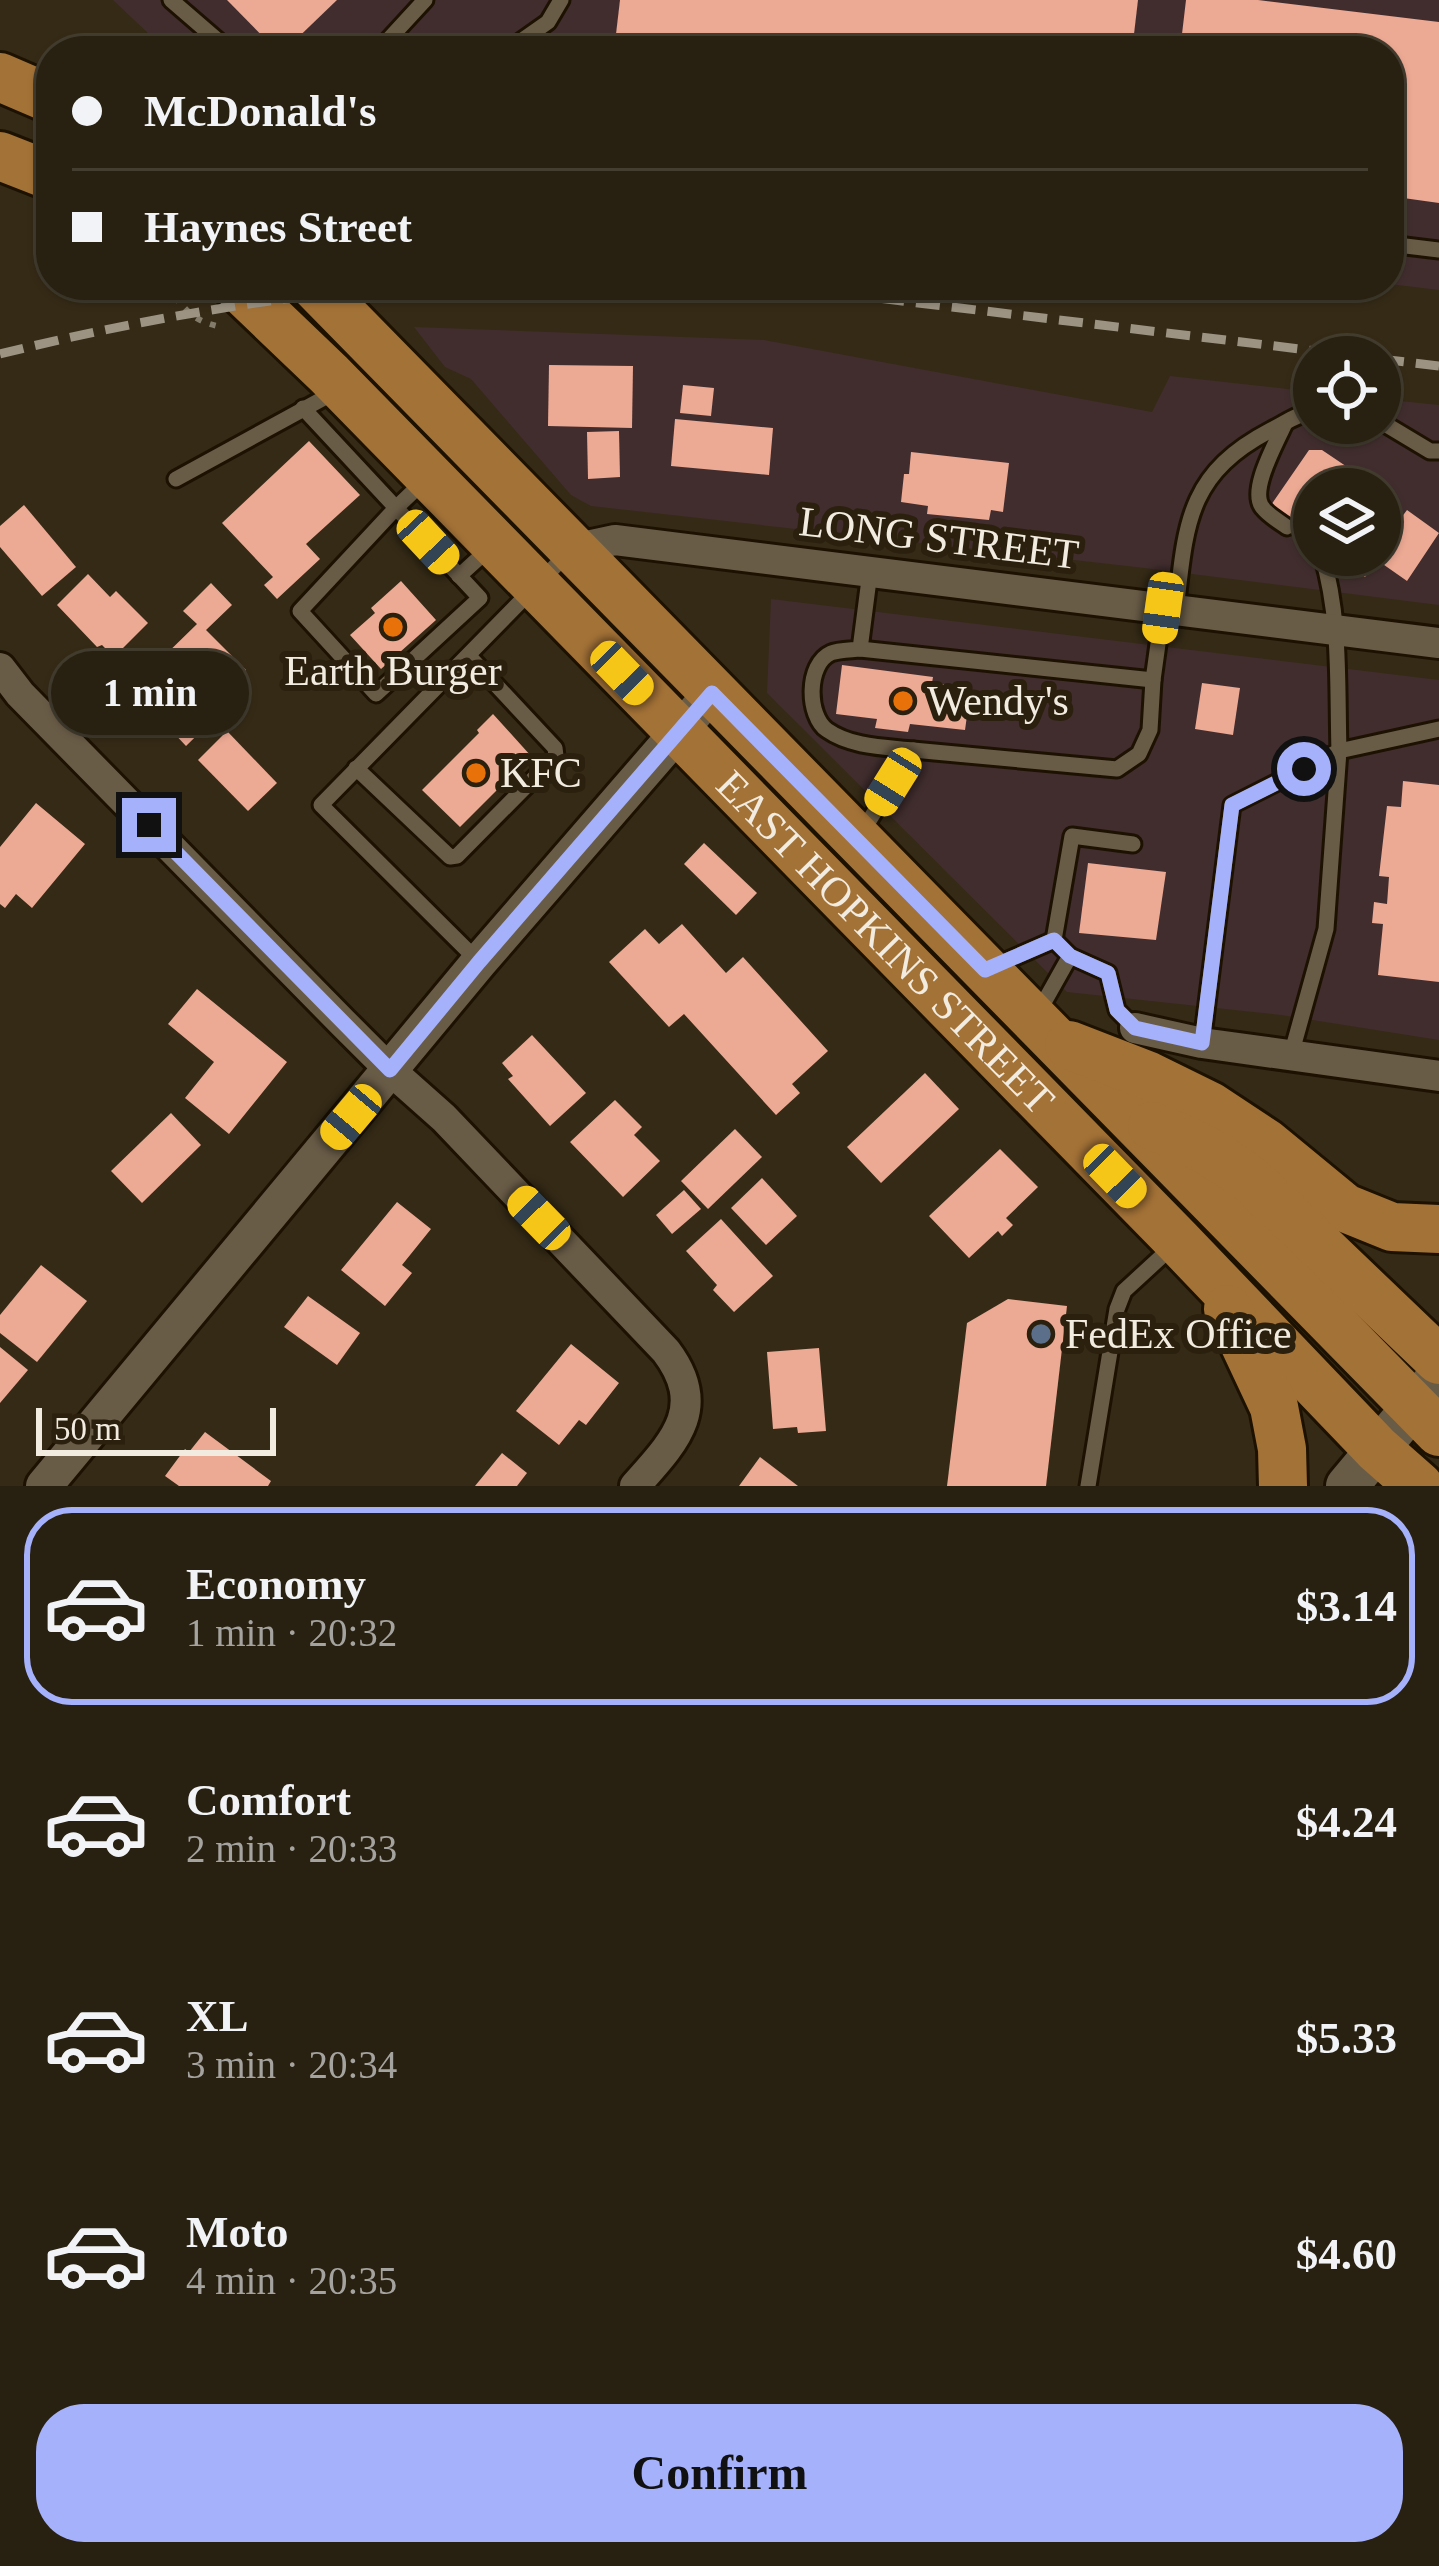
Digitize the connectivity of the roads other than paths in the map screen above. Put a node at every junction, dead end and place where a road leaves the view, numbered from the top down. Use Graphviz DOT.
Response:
graph roads {
  1 [pos="171,0"];
  2 [pos="425,0"];
  3 [pos="562,0"];
  4 [pos="213,36"];
  5 [pos="392,36"];
  6 [pos="528,36"];
  7 [pos="0,76"];
  8 [pos="36,92"];
  9 [pos="0,101"];
  10 [pos="36,113"];
  11 [pos="0,157"];
  12 [pos="36,170"];
  13 [pos="1404,246"];
  14 [pos="1439,250"];
  15 [pos="248,300"];
  16 [pos="329,300"];
  17 [pos="323,398"];
  18 [pos="1293,419"];
  19 [pos="1285,423"];
  20 [pos="1401,434"];
  21 [pos="1439,451"];
  22 [pos="176,478"];
  23 [pos="413,492"];
  24 [pos="1287,527"];
  25 [pos="495,543"];
  26 [pos="573,549"];
  27 [pos="870,572"];
  28 [pos="459,576"];
  29 [pos="1328,576"];
  30 [pos="538,586"];
  31 [pos="1170,609"];
  32 [pos="1336,632"];
  33 [pos="1439,643"];
  34 [pos="860,650"];
  35 [pos="469,656"];
  36 [pos="0,668"];
  37 [pos="1153,680"];
  38 [pos="712,693"];
  39 [pos="20,694"];
  40 [pos="0,718"];
  41 [pos="1439,729"];
  42 [pos="679,731"];
  43 [pos="913,750"];
  44 [pos="1339,751"];
  45 [pos="356,768"];
  46 [pos="856,840"];
  47 [pos="1133,844"];
  48 [pos="800,854"];
  49 [pos="1054,940"];
  50 [pos="1070,956"];
  51 [pos="479,962"];
  52 [pos="985,970"];
  53 [pos="1135,1028"];
  54 [pos="1043,1030"];
  55 [pos="1202,1043"];
  56 [pos="1292,1055"];
  57 [pos="390,1070"];
  58 [pos="1439,1076"];
  59 [pos="1131,1118"];
  60 [pos="1439,1229"];
  61 [pos="1178,1240"];
  62 [pos="1214,1277"];
  63 [pos="1439,1360"];
  64 [pos="1431,1405"];
  65 [pos="1362,1467"];
  66 [pos="44,1486"];
  67 [pos="635,1486"];
  68 [pos="1088,1486"];
  69 [pos="1283,1486"];
  70 [pos="1419,1486"];
  1 -- 4 [label="lane"];
  2 -- 5 [label="lane"];
  3 -- 6 [label="lane"];
  7 -- 8 [label="main road"];
  9 -- 10 [label="main road"];
  11 -- 12 [label="main road"];
  13 -- 14 [label="lane"];
  15 -- 17 [label="main road, EAST HOPKINS STREET"];
  16 -- 26 [label="main road, EAST HOPKINS STREET"];
  17 -- 22 [label="lane"];
  17 -- 23 [label="main road, EAST HOPKINS STREET"];
  18 -- 19 [label="lane"];
  19 -- 24 [label="lane"];
  19 -- 31 [label="lane"];
  20 -- 21 [label="lane"];
  23 -- 25 [label="main road, EAST HOPKINS STREET"];
  23 -- 28 [label="lane"];
  23 -- 28 [label="lane"];
  25 -- 28 [label="lane"];
  25 -- 30 [label="main road, EAST HOPKINS STREET"];
  26 -- 27 [label="street, LONG STREET"];
  26 -- 30 [label="lane"];
  26 -- 38 [label="main road, EAST HOPKINS STREET"];
  27 -- 31 [label="street, LONG STREET"];
  27 -- 34 [label="lane"];
  29 -- 32 [label="lane"];
  30 -- 35 [label="lane"];
  30 -- 42 [label="main road, EAST HOPKINS STREET"];
  31 -- 32 [label="street, LONG STREET"];
  31 -- 37 [label="lane"];
  32 -- 33 [label="street, LONG STREET"];
  32 -- 44 [label="lane"];
  34 -- 37 [label="lane"];
  34 -- 43 [label="lane"];
  35 -- 45 [label="lane"];
  35 -- 45 [label="lane"];
  36 -- 39 [label="street"];
  37 -- 43 [label="lane"];
  38 -- 42 [label="street"];
  38 -- 46 [label="main road, EAST HOPKINS STREET"];
  39 -- 40 [label="street"];
  39 -- 57 [label="street"];
  41 -- 44 [label="lane"];
  42 -- 48 [label="main road, EAST HOPKINS STREET"];
  42 -- 51 [label="street"];
  43 -- 46 [label="lane"];
  44 -- 55 [label="lane"];
  44 -- 56 [label="lane"];
  45 -- 51 [label="lane"];
  46 -- 52 [label="main road, EAST HOPKINS STREET"];
  47 -- 49 [label="lane"];
  48 -- 59 [label="main road"];
  48 -- 61 [label="main road, EAST HOPKINS STREET"];
  49 -- 50 [label="lane"];
  49 -- 52 [label="lane"];
  50 -- 53 [label="lane"];
  50 -- 54 [label="lane"];
  51 -- 57 [label="street"];
  52 -- 54 [label="main road, EAST HOPKINS STREET"];
  53 -- 55 [label="street"];
  54 -- 59 [label="main road, EAST HOPKINS STREET"];
  54 -- 60 [label="main road"];
  55 -- 56 [label="street"];
  56 -- 58 [label="street"];
  57 -- 66 [label="street"];
  57 -- 67 [label="street"];
  59 -- 63 [label="main road"];
  59 -- 64 [label="main road, EAST HOPKINS STREET"];
  61 -- 62 [label="main road, EAST HOPKINS STREET"];
  61 -- 68 [label="lane"];
  62 -- 65 [label="main road, EAST HOPKINS STREET"];
  62 -- 69 [label="main road"];
  64 -- 65 [label="main road"];
  65 -- 70 [label="main road, EAST HOPKINS STREET"];
}
